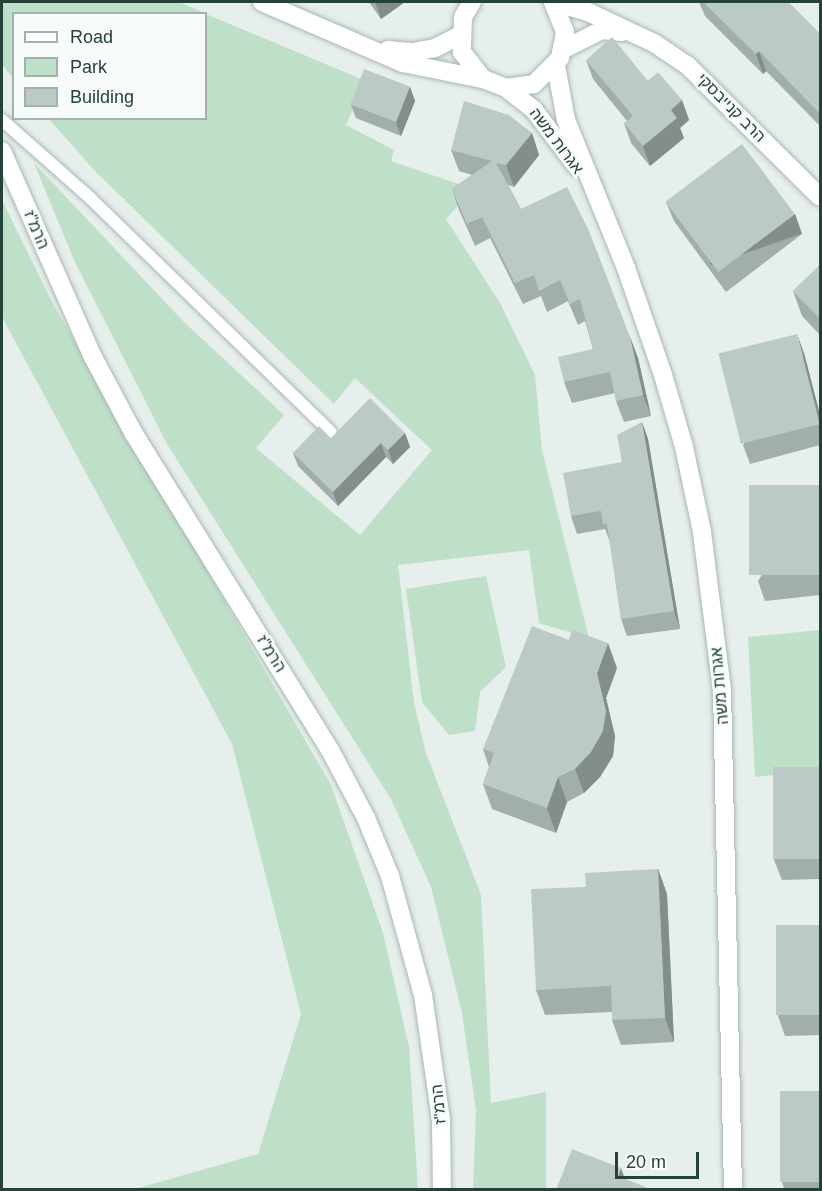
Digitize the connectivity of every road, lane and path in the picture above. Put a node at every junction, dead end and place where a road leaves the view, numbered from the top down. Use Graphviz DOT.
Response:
graph roads {
  1 [pos="262,2"];
  2 [pos="553,2"];
  3 [pos="465,14"];
  4 [pos="632,33"];
  5 [pos="363,48"];
  6 [pos="564,49"];
  7 [pos="556,66"];
  8 [pos="483,80"];
  9 [pos="506,88"];
  10 [pos="2,120"];
  11 [pos="2,151"];
  12 [pos="820,197"];
  13 [pos="599,201"];
  14 [pos="331,432"];
  15 [pos="442,1190"];
  16 [pos="734,1190"];
  1 -- 5 [label="street"];
  2 -- 4 [label="street, הרב קנייבסקי"];
  2 -- 6 [label="street"];
  3 -- 5 [label="street"];
  3 -- 8 [label="street"];
  4 -- 6 [label="street, הרב קנייבסקי"];
  4 -- 12 [label="street, הרב קנייבסקי"];
  5 -- 8 [label="street"];
  6 -- 7 [label="street"];
  7 -- 9 [label="street"];
  7 -- 13 [label="street, אגרות משה"];
  8 -- 9 [label="street"];
  9 -- 13 [label="street, אגרות משה"];
  10 -- 14 [label="lane"];
  11 -- 15 [label="street, הרמ\"ז"];
  13 -- 16 [label="street, אגרות משה"];
}
